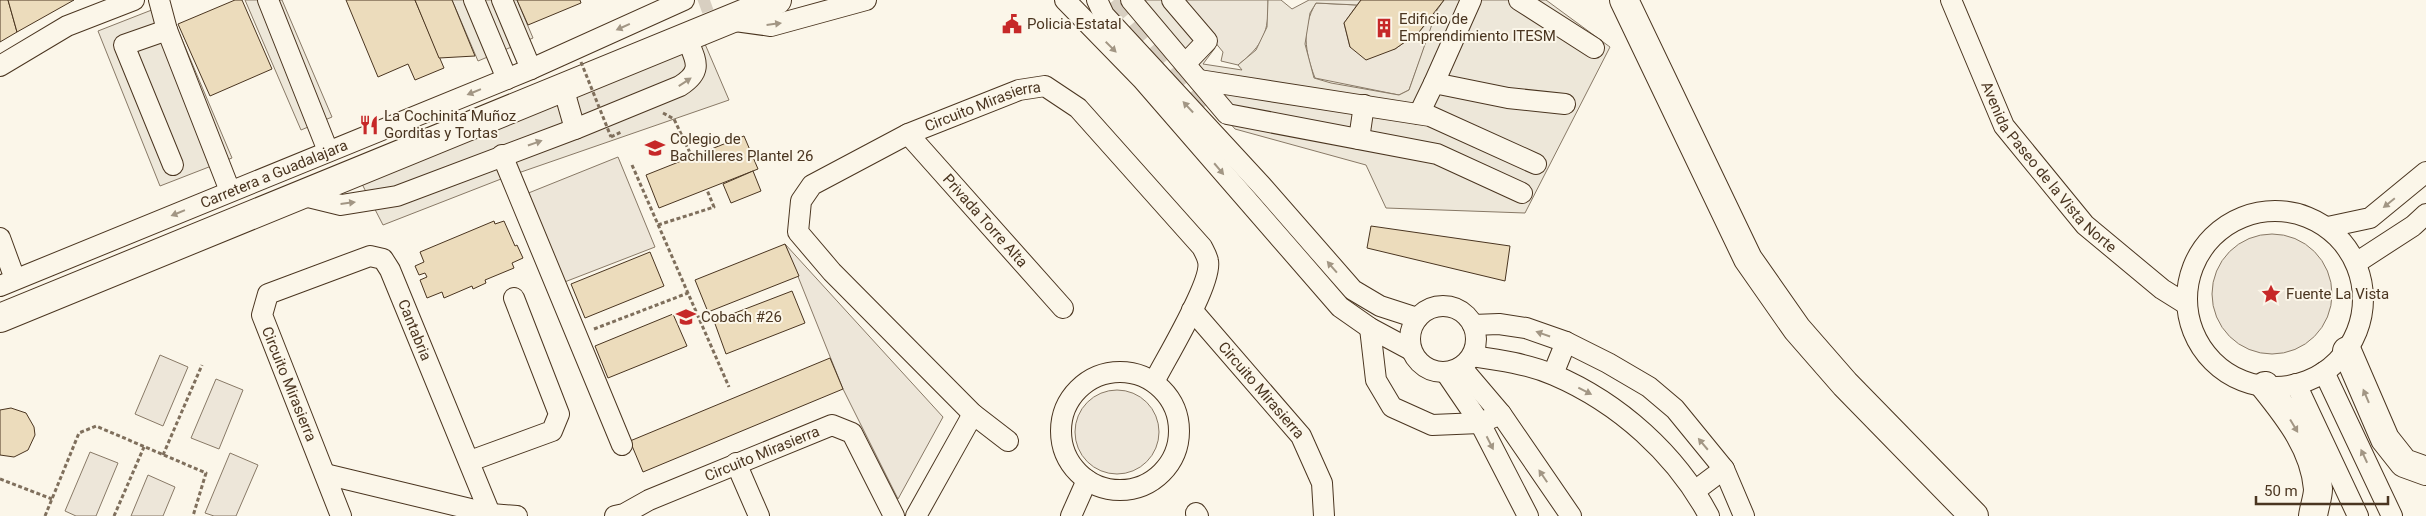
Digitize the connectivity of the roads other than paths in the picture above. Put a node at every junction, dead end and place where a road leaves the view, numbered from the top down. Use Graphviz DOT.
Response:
graph roads {
  1 [pos="134,0"];
  2 [pos="159,0"];
  3 [pos="268,0"];
  4 [pos="474,0"];
  5 [pos="502,0"];
  6 [pos="777,0"];
  7 [pos="866,0"];
  8 [pos="1065,0"];
  9 [pos="1097,0"];
  10 [pos="1131,0"];
  11 [pos="1172,0"];
  12 [pos="1471,0"];
  13 [pos="1519,0"];
  14 [pos="1624,0"];
  15 [pos="1952,0"];
  16 [pos="691,2"];
  17 [pos="726,20"];
  18 [pos="512,24"];
  19 [pos="167,30"];
  20 [pos="488,35"];
  21 [pos="686,36"];
  22 [pos="1594,48"];
  23 [pos="1185,64"];
  24 [pos="0,66"];
  25 [pos="531,69"];
  26 [pos="507,78"];
  27 [pos="1199,80"];
  28 [pos="1434,83"];
  29 [pos="563,87"];
  30 [pos="1566,104"];
  31 [pos="1364,105"];
  32 [pos="1209,113"];
  33 [pos="1419,114"];
  34 [pos="575,129"];
  35 [pos="1462,130"];
  36 [pos="908,134"];
  37 [pos="1358,139"];
  38 [pos="328,151"];
  39 [pos="1437,154"];
  40 [pos="502,155"];
  41 [pos="1536,164"];
  42 [pos="173,165"];
  43 [pos="2426,172"];
  44 [pos="1262,186"];
  45 [pos="230,192"];
  46 [pos="1522,193"];
  47 [pos="300,195"];
  48 [pos="2426,214"];
  49 [pos="2328,228"];
  50 [pos="0,238"];
  51 [pos="2356,263"];
  52 [pos="7,282"];
  53 [pos="1353,290"];
  54 [pos="268,294"];
  55 [pos="514,298"];
  56 [pos="2186,304"];
  57 [pos="1340,307"];
  58 [pos="1063,308"];
  59 [pos="1192,310"];
  60 [pos="0,318"];
  61 [pos="1417,318"];
  62 [pos="1473,325"];
  63 [pos="1370,328"];
  64 [pos="1566,342"];
  65 [pos="1411,350"];
  66 [pos="2347,351"];
  67 [pos="1460,365"];
  68 [pos="2324,372"];
  69 [pos="1553,374"];
  70 [pos="1154,382"];
  71 [pos="2296,384"];
  72 [pos="2265,386"];
  73 [pos="973,414"];
  74 [pos="1501,414"];
  75 [pos="1480,423"];
  76 [pos="1008,441"];
  77 [pos="622,446"];
  78 [pos="470,461"];
  79 [pos="736,463"];
  80 [pos="1724,469"];
  81 [pos="2426,471"];
  82 [pos="325,474"];
  83 [pos="1087,480"];
  84 [pos="1696,490"];
  85 [pos="491,515"];
  86 [pos="621,515"];
  87 [pos="341,516"];
  88 [pos="516,516"];
  89 [pos="759,516"];
  90 [pos="894,516"];
  91 [pos="916,516"];
  92 [pos="1071,516"];
  93 [pos="1324,516"];
  94 [pos="1528,516"];
  95 [pos="1571,516"];
  96 [pos="1709,516"];
  97 [pos="1744,516"];
  98 [pos="1974,516"];
  99 [pos="2313,516"];
  100 [pos="2358,516"];
  101 [pos="2392,516"];
  1 -- 24 [label="street"];
  2 -- 19 [label="street"];
  3 -- 38 [label="street"];
  4 -- 20 [label="street"];
  5 -- 18 [label="street"];
  6 -- 17 [label="highway"];
  17 -- 7 [label="street, one-way"];
  8 -- 57 [label="street, one-way"];
  44 -- 9 [label="street, one-way"];
  10 -- 23 [label="street"];
  11 -- 23 [label="street"];
  12 -- 28 [label="street"];
  13 -- 22 [label="street"];
  14 -- 98 [label="highway"];
  15 -- 56 [label="street, Avenida Paseo de la Vista Norte"];
  16 -- 25 [label="street, Carretera a Guadalajara, one-way"];
  17 -- 21 [label="highway"];
  18 -- 20 [label="street"];
  18 -- 25 [label="street"];
  19 -- 42 [label="street"];
  19 -- 45 [label="street"];
  20 -- 26 [label="street"];
  21 -- 29 [label="highway"];
  34 -- 21 [label="street, one-way"];
  23 -- 27 [label="street"];
  25 -- 26 [label="street, Carretera a Guadalajara"];
  26 -- 38 [label="street, Carretera a Guadalajara, one-way"];
  27 -- 31 [label="street"];
  27 -- 37 [label="street"];
  28 -- 30 [label="street"];
  28 -- 33 [label="street"];
  29 -- 34 [label="street"];
  29 -- 47 [label="highway"];
  31 -- 33 [label="street"];
  31 -- 37 [label="street"];
  32 -- 44 [label="street"];
  33 -- 35 [label="street"];
  40 -- 34 [label="street, one-way"];
  35 -- 39 [label="street"];
  35 -- 41 [label="street"];
  36 -- 58 [label="street, Privada Torre Alta"];
  36 -- 59 [label="street, Circuito Mirasierra"];
  36 -- 73 [label="street, Circuito Mirasierra"];
  37 -- 39 [label="street"];
  38 -- 45 [label="street, Carretera a Guadalajara"];
  39 -- 46 [label="street"];
  47 -- 40 [label="street, one-way"];
  40 -- 77 [label="street"];
  43 -- 49 [label="street, one-way"];
  53 -- 44 [label="street, one-way"];
  45 -- 52 [label="street, Carretera a Guadalajara, one-way"];
  47 -- 60 [label="highway"];
  48 -- 51 [label="street"];
  49 -- 51 [label="street"];
  49 -- 56 [label="street"];
  50 -- 52 [label="street"];
  51 -- 66 [label="street"];
  53 -- 57 [label="street"];
  53 -- 61 [label="street"];
  54 -- 78 [label="street, Cantabria"];
  54 -- 82 [label="street, Circuito Mirasierra"];
  55 -- 78 [label="street"];
  56 -- 72 [label="street"];
  57 -- 63 [label="street"];
  59 -- 70 [label="street"];
  59 -- 93 [label="street, Circuito Mirasierra"];
  61 -- 62 [label="street"];
  61 -- 65 [label="street"];
  64 -- 62 [label="street, one-way"];
  62 -- 67 [label="street"];
  63 -- 65 [label="street"];
  63 -- 75 [label="street"];
  64 -- 69 [label="street"];
  80 -- 64 [label="street, one-way"];
  65 -- 67 [label="street"];
  66 -- 68 [label="street"];
  81 -- 66 [label="highway, one-way"];
  67 -- 69 [label="street"];
  67 -- 74 [label="street"];
  67 -- 75 [label="street"];
  68 -- 71 [label="street"];
  101 -- 68 [label="street, one-way"];
  69 -- 84 [label="street, one-way"];
  70 -- 83 [label="street"];
  70 -- 83 [label="street"];
  71 -- 72 [label="street"];
  71 -- 100 [label="street"];
  72 -- 99 [label="highway, one-way"];
  73 -- 76 [label="street, Circuito Mirasierra"];
  73 -- 91 [label="street"];
  74 -- 75 [label="street"];
  95 -- 74 [label="street, one-way"];
  75 -- 94 [label="street, one-way"];
  78 -- 85 [label="street, Cantabria"];
  79 -- 86 [label="street, Circuito Mirasierra"];
  79 -- 89 [label="street"];
  79 -- 90 [label="street, Circuito Mirasierra"];
  80 -- 84 [label="street"];
  80 -- 97 [label="street"];
  82 -- 85 [label="street"];
  82 -- 87 [label="street, Circuito Mirasierra"];
  83 -- 92 [label="street"];
  84 -- 96 [label="street"];
  85 -- 88 [label="street"];
}
